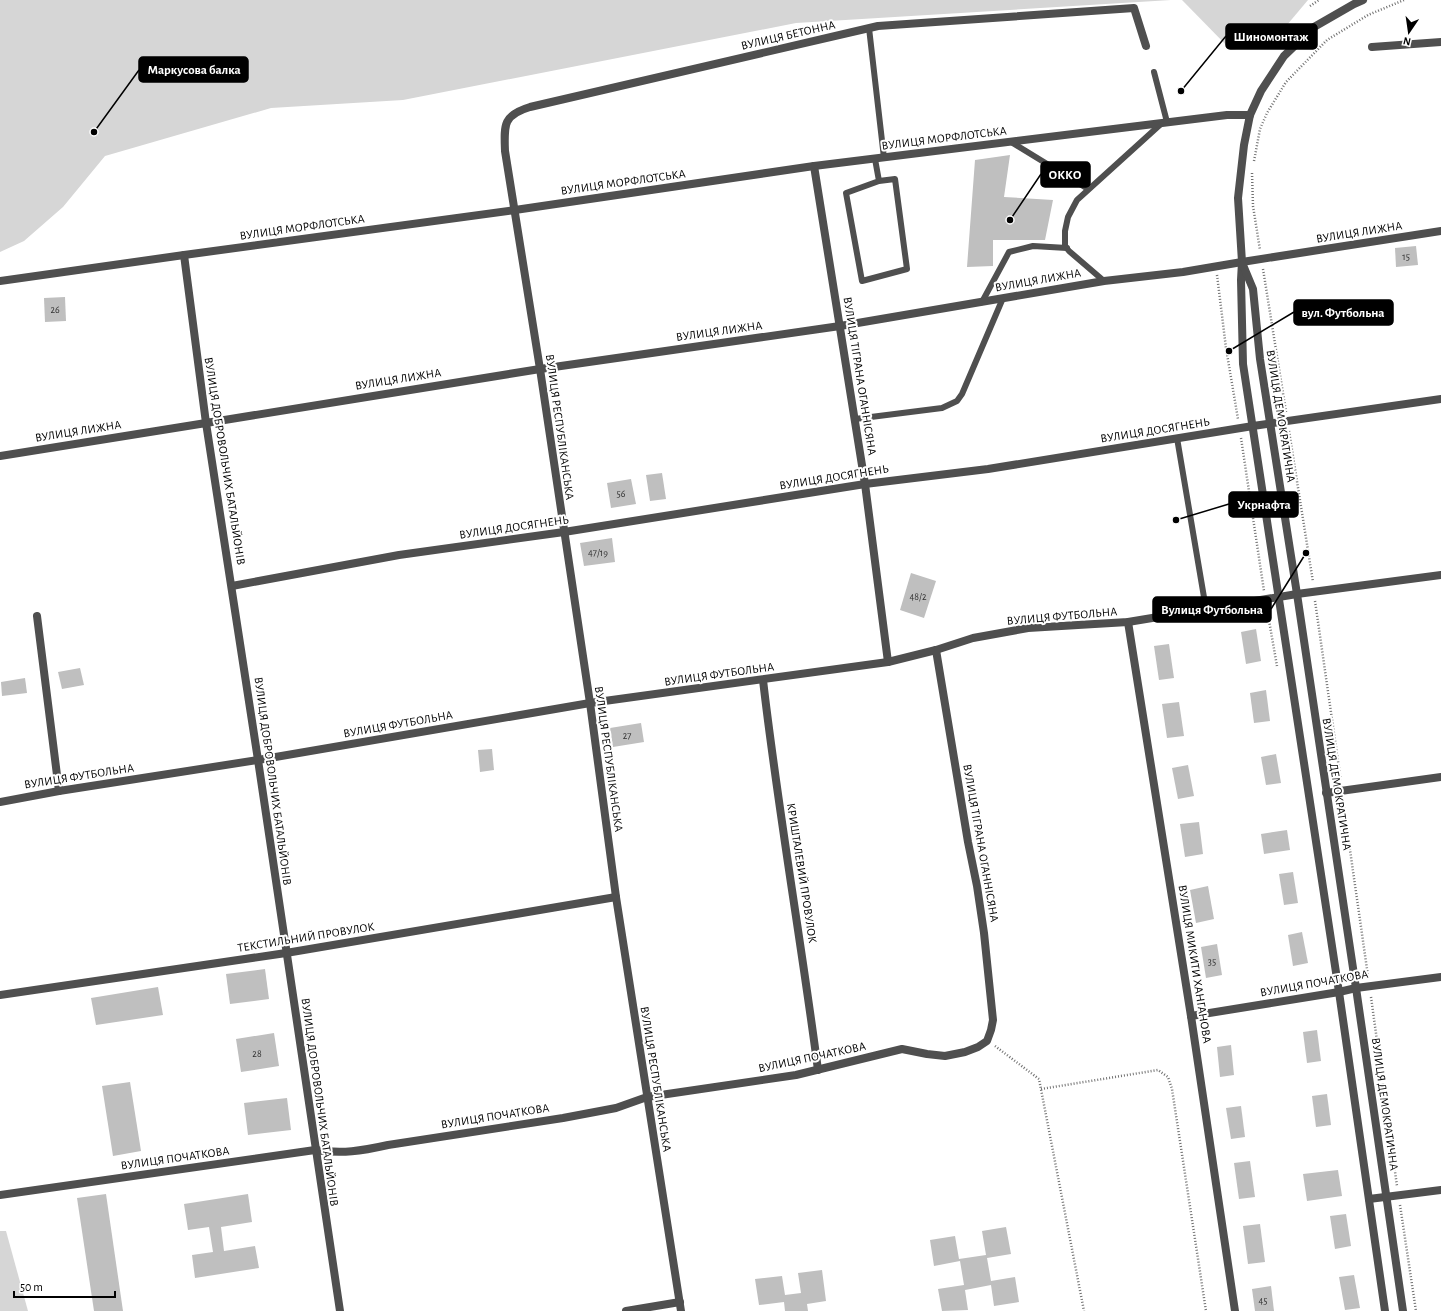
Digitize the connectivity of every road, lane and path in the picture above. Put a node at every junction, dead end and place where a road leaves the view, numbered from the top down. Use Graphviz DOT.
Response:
graph roads {
  1 [pos="1319,0"];
  2 [pos="1363,0"];
  3 [pos="1404,0"];
  4 [pos="1310,6"];
  5 [pos="869,28"];
  6 [pos="1441,42"];
  7 [pos="1146,46"];
  8 [pos="1372,47"];
  9 [pos="1154,72"];
  10 [pos="1250,115"];
  11 [pos="1164,122"];
  12 [pos="1011,142"];
  13 [pos="884,158"];
  14 [pos="875,159"];
  15 [pos="1254,163"];
  16 [pos="814,166"];
  17 [pos="1252,170"];
  18 [pos="879,181"];
  19 [pos="1088,189"];
  20 [pos="515,210"];
  21 [pos="1441,231"];
  22 [pos="1067,248"];
  23 [pos="184,255"];
  24 [pos="1262,259"];
  25 [pos="1242,262"];
  26 [pos="1216,272"];
  27 [pos="0,281"];
  28 [pos="1104,281"];
  29 [pos="1003,298"];
  30 [pos="982,302"];
  31 [pos="840,326"];
  32 [pos="540,369"];
  33 [pos="1441,398"];
  34 [pos="855,419"];
  35 [pos="1287,422"];
  36 [pos="206,423"];
  37 [pos="1270,424"];
  38 [pos="1253,426"];
  39 [pos="1239,428"];
  40 [pos="1177,438"];
  41 [pos="0,456"];
  42 [pos="865,484"];
  43 [pos="564,532"];
  44 [pos="1441,575"];
  45 [pos="232,586"];
  46 [pos="1314,592"];
  47 [pos="1297,594"];
  48 [pos="1279,598"];
  49 [pos="1266,600"];
  50 [pos="1206,609"];
  51 [pos="36,616"];
  52 [pos="1128,622"];
  53 [pos="936,650"];
  54 [pos="888,662"];
  55 [pos="1277,668"];
  56 [pos="763,680"];
  57 [pos="590,703"];
  58 [pos="258,760"];
  59 [pos="1441,777"];
  60 [pos="59,791"];
  61 [pos="1342,791"];
  62 [pos="1326,794"];
  63 [pos="0,802"];
  64 [pos="616,896"];
  65 [pos="286,953"];
  66 [pos="1441,976"];
  67 [pos="1369,986"];
  68 [pos="1356,988"];
  69 [pos="1339,992"];
  70 [pos="0,995"];
  71 [pos="1191,1016"];
  72 [pos="987,1041"];
  73 [pos="818,1070"];
  74 [pos="1041,1089"];
  75 [pos="647,1097"];
  76 [pos="315,1150"];
  77 [pos="1441,1190"];
  78 [pos="0,1195"];
  79 [pos="1399,1196"];
  80 [pos="1387,1197"];
  81 [pos="1369,1199"];
  82 [pos="680,1302"];
  83 [pos="340,1311"];
  84 [pos="626,1311"];
  85 [pos="681,1311"];
  86 [pos="1084,1311"];
  87 [pos="1206,1311"];
  88 [pos="1235,1311"];
  89 [pos="1385,1311"];
  90 [pos="1403,1311"];
  91 [pos="1416,1311"];
  1 -- 4 [label="path"];
  2 -- 10 [label="street, ВУЛИЦЯ ДЕМОКРАТИЧНА"];
  3 -- 15 [label="path"];
  5 -- 7 [label="street, ВУЛИЦЯ БЕТОННА"];
  5 -- 13 [label="lane"];
  5 -- 20 [label="street, ВУЛИЦЯ БЕТОННА"];
  6 -- 8 [label="street"];
  9 -- 11 [label="lane"];
  10 -- 11 [label="street, ВУЛИЦЯ МОРФЛОТСЬКА"];
  10 -- 25 [label="street, ВУЛИЦЯ ДЕМОКРАТИЧНА"];
  11 -- 12 [label="street, ВУЛИЦЯ МОРФЛОТСЬКА"];
  11 -- 19 [label="lane"];
  12 -- 13 [label="street, ВУЛИЦЯ МОРФЛОТСЬКА"];
  12 -- 19 [label="lane"];
  13 -- 14 [label="street, ВУЛИЦЯ МОРФЛОТСЬКА"];
  14 -- 16 [label="street, ВУЛИЦЯ МОРФЛОТСЬКА"];
  14 -- 18 [label="lane"];
  16 -- 20 [label="street, ВУЛИЦЯ МОРФЛОТСЬКА"];
  16 -- 31 [label="street, ВУЛИЦЯ ТІГРАНА ОГАННІСЯНА"];
  17 -- 24 [label="path"];
  18 -- 18 [label="lane"];
  19 -- 22 [label="lane"];
  20 -- 23 [label="street, ВУЛИЦЯ МОРФЛОТСЬКА"];
  20 -- 32 [label="street, ВУЛИЦЯ РЕСПУБЛІКАНСЬКА"];
  21 -- 24 [label="street, ВУЛИЦЯ ЛИЖНА"];
  22 -- 28 [label="lane"];
  22 -- 30 [label="lane"];
  23 -- 27 [label="street, ВУЛИЦЯ МОРФЛОТСЬКА"];
  23 -- 36 [label="street, ВУЛИЦЯ ДОБРОВОЛЬЧИХ БАТАЛЬЙОНІВ"];
  24 -- 25 [label="street, ВУЛИЦЯ ЛИЖНА"];
  24 -- 35 [label="path"];
  25 -- 28 [label="street, ВУЛИЦЯ ЛИЖНА"];
  25 -- 37 [label="street, ВУЛИЦЯ ДЕМОКРАТИЧНА"];
  25 -- 38 [label="street, ВУЛИЦЯ ДЕМОКРАТИЧНА"];
  26 -- 39 [label="path"];
  28 -- 29 [label="street, ВУЛИЦЯ ЛИЖНА"];
  29 -- 30 [label="street, ВУЛИЦЯ ЛИЖНА"];
  29 -- 34 [label="lane"];
  30 -- 31 [label="street, ВУЛИЦЯ ЛИЖНА"];
  31 -- 32 [label="street, ВУЛИЦЯ ЛИЖНА"];
  31 -- 34 [label="street, ВУЛИЦЯ ТІГРАНА ОГАННІСЯНА"];
  32 -- 36 [label="street, ВУЛИЦЯ ЛИЖНА"];
  32 -- 43 [label="street, ВУЛИЦЯ РЕСПУБЛІКАНСЬКА"];
  33 -- 35 [label="street, ВУЛИЦЯ ДОСЯГНЕНЬ"];
  34 -- 42 [label="street, ВУЛИЦЯ ТІГРАНА ОГАННІСЯНА"];
  35 -- 37 [label="street, ВУЛИЦЯ ДОСЯГНЕНЬ"];
  35 -- 46 [label="path"];
  36 -- 41 [label="street, ВУЛИЦЯ ЛИЖНА"];
  36 -- 45 [label="street, ВУЛИЦЯ ДОБРОВОЛЬЧИХ БАТАЛЬЙОНІВ"];
  37 -- 38 [label="street, ВУЛИЦЯ ДОСЯГНЕНЬ"];
  37 -- 47 [label="street, ВУЛИЦЯ ДЕМОКРАТИЧНА"];
  38 -- 39 [label="street, ВУЛИЦЯ ДОСЯГНЕНЬ"];
  38 -- 48 [label="street, ВУЛИЦЯ ДЕМОКРАТИЧНА"];
  39 -- 40 [label="street, ВУЛИЦЯ ДОСЯГНЕНЬ"];
  39 -- 49 [label="path"];
  40 -- 42 [label="street, ВУЛИЦЯ ДОСЯГНЕНЬ"];
  40 -- 50 [label="lane"];
  42 -- 43 [label="street, ВУЛИЦЯ ДОСЯГНЕНЬ"];
  42 -- 54 [label="street, ВУЛИЦЯ ТІГРАНА ОГАННІСЯНА"];
  43 -- 45 [label="street, ВУЛИЦЯ ДОСЯГНЕНЬ"];
  43 -- 57 [label="street, ВУЛИЦЯ РЕСПУБЛІКАНСЬКА"];
  44 -- 46 [label="street, ВУЛИЦЯ ФУТБОЛЬНА"];
  45 -- 58 [label="street, ВУЛИЦЯ ДОБРОВОЛЬЧИХ БАТАЛЬЙОНІВ"];
  46 -- 47 [label="street, ВУЛИЦЯ ФУТБОЛЬНА"];
  46 -- 61 [label="path"];
  47 -- 48 [label="street, ВУЛИЦЯ ФУТБОЛЬНА"];
  47 -- 62 [label="street, ВУЛИЦЯ ДЕМОКРАТИЧНА"];
  48 -- 49 [label="street, ВУЛИЦЯ ФУТБОЛЬНА"];
  48 -- 69 [label="street, ВУЛИЦЯ ДЕМОКРАТИЧНА"];
  49 -- 50 [label="street, ВУЛИЦЯ ФУТБОЛЬНА"];
  49 -- 55 [label="path"];
  50 -- 52 [label="street, ВУЛИЦЯ ФУТБОЛЬНА"];
  51 -- 60 [label="street"];
  52 -- 53 [label="street, ВУЛИЦЯ ФУТБОЛЬНА"];
  52 -- 71 [label="street, ВУЛИЦЯ МИКИТИ ХАНГАНОВА"];
  53 -- 54 [label="street, ВУЛИЦЯ ФУТБОЛЬНА"];
  53 -- 72 [label="street, ВУЛИЦЯ ТІГРАНА ОГАННІСЯНА"];
  54 -- 56 [label="street, ВУЛИЦЯ ФУТБОЛЬНА"];
  56 -- 57 [label="street, ВУЛИЦЯ ФУТБОЛЬНА"];
  56 -- 73 [label="street, КРИШТАЛЕВИЙ ПРОВУЛОК"];
  57 -- 58 [label="street, ВУЛИЦЯ ФУТБОЛЬНА"];
  57 -- 64 [label="street, ВУЛИЦЯ РЕСПУБЛІКАНСЬКА"];
  58 -- 60 [label="street, ВУЛИЦЯ ФУТБОЛЬНА"];
  58 -- 65 [label="street, ВУЛИЦЯ ДОБРОВОЛЬЧИХ БАТАЛЬЙОНІВ"];
  59 -- 61 [label="street"];
  60 -- 63 [label="street, ВУЛИЦЯ ФУТБОЛЬНА"];
  61 -- 62 [label="street"];
  61 -- 67 [label="path"];
  62 -- 68 [label="street, ВУЛИЦЯ ДЕМОКРАТИЧНА"];
  64 -- 65 [label="street, ТЕКСТИЛЬНИЙ ПРОВУЛОК"];
  64 -- 75 [label="street, ВУЛИЦЯ РЕСПУБЛІКАНСЬКА"];
  65 -- 70 [label="street, ТЕКСТИЛЬНИЙ ПРОВУЛОК"];
  65 -- 76 [label="street, ВУЛИЦЯ ДОБРОВОЛЬЧИХ БАТАЛЬЙОНІВ"];
  66 -- 67 [label="street, ВУЛИЦЯ ПОЧАТКОВА"];
  67 -- 68 [label="street, ВУЛИЦЯ ПОЧАТКОВА"];
  67 -- 79 [label="path"];
  68 -- 69 [label="street, ВУЛИЦЯ ПОЧАТКОВА"];
  68 -- 80 [label="street, ВУЛИЦЯ ДЕМОКРАТИЧНА"];
  69 -- 71 [label="street, ВУЛИЦЯ ПОЧАТКОВА"];
  69 -- 81 [label="street, ВУЛИЦЯ ДЕМОКРАТИЧНА"];
  71 -- 88 [label="street, ВУЛИЦЯ МИКИТИ ХАНГАНОВА"];
  72 -- 73 [label="street, ВУЛИЦЯ ПОЧАТКОВА"];
  72 -- 74 [label="path"];
  73 -- 75 [label="street, ВУЛИЦЯ ПОЧАТКОВА"];
  74 -- 86 [label="path"];
  74 -- 87 [label="path"];
  75 -- 76 [label="street, ВУЛИЦЯ ПОЧАТКОВА"];
  75 -- 82 [label="street, ВУЛИЦЯ РЕСПУБЛІКАНСЬКА"];
  76 -- 78 [label="street, ВУЛИЦЯ ПОЧАТКОВА"];
  76 -- 83 [label="street, ВУЛИЦЯ ДОБРОВОЛЬЧИХ БАТАЛЬЙОНІВ"];
  77 -- 79 [label="street"];
  79 -- 80 [label="street"];
  79 -- 91 [label="path"];
  80 -- 81 [label="street"];
  80 -- 90 [label="street, ВУЛИЦЯ ДЕМОКРАТИЧНА"];
  81 -- 89 [label="street, ВУЛИЦЯ ДЕМОКРАТИЧНА"];
  82 -- 84 [label="street"];
  82 -- 85 [label="street, ВУЛИЦЯ РЕСПУБЛІКАНСЬКА"];
}
